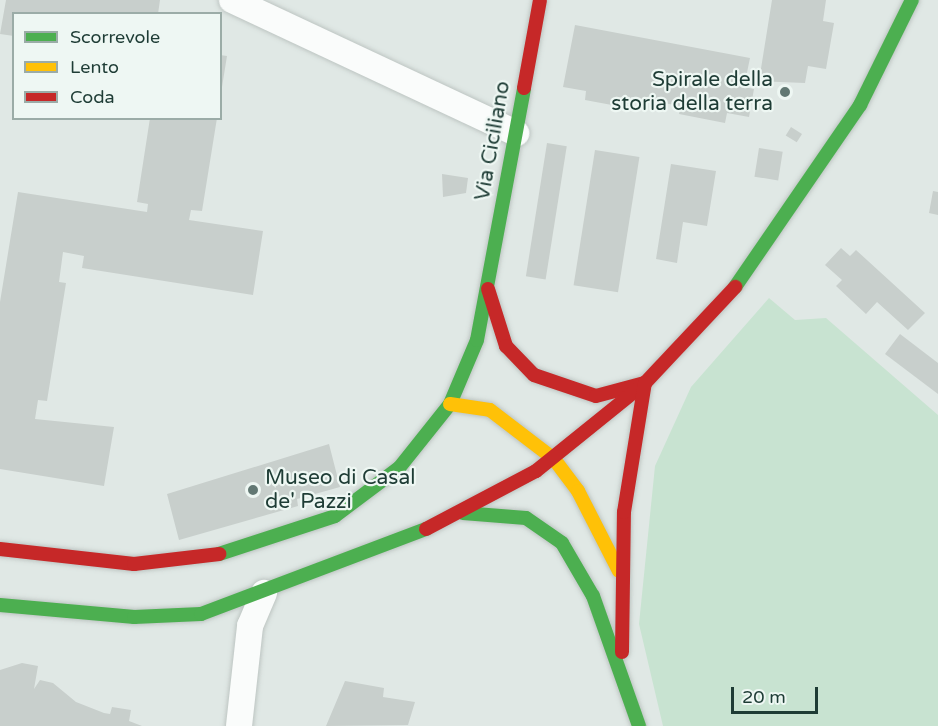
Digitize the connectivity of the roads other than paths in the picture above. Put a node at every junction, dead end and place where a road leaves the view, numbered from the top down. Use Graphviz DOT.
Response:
graph roads {
  1 [pos="232,0"];
  2 [pos="540,0"];
  3 [pos="912,0"];
  4 [pos="516,133"];
  5 [pos="488,289"];
  6 [pos="645,383"];
  7 [pos="450,404"];
  8 [pos="511,424"];
  9 [pos="554,459"];
  10 [pos="463,513"];
  11 [pos="0,549"];
  12 [pos="622,578"];
  13 [pos="264,593"];
  14 [pos="0,605"];
  15 [pos="622,671"];
  16 [pos="239,726"];
  17 [pos="639,726"];
  1 -- 4 [label="street"];
  2 -- 4 [label="main road, Via Ciciliano"];
  3 -- 6 [label="main road"];
  4 -- 5 [label="main road, Via Ciciliano"];
  5 -- 6 [label="main road"];
  5 -- 7 [label="main road, Via Ciciliano"];
  6 -- 9 [label="main road"];
  6 -- 12 [label="main road"];
  7 -- 8 [label="main road"];
  7 -- 11 [label="main road, Via Ciciliano"];
  8 -- 9 [label="main road"];
  8 -- 10 [label="main road"];
  9 -- 10 [label="main road"];
  9 -- 12 [label="main road"];
  10 -- 13 [label="main road"];
  10 -- 15 [label="main road"];
  12 -- 15 [label="main road"];
  13 -- 14 [label="main road"];
  13 -- 16 [label="street"];
  15 -- 17 [label="main road"];
}
